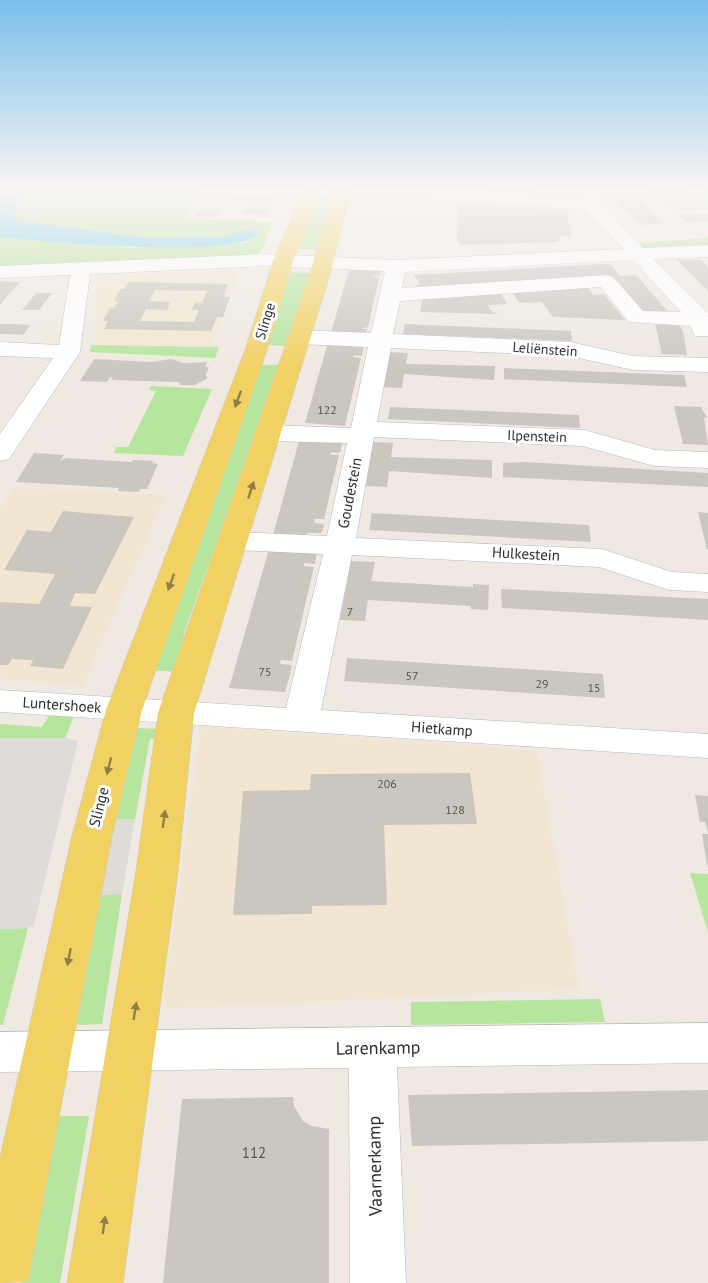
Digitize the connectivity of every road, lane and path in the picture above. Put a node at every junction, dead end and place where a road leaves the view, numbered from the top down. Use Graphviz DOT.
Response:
graph roads {
  1 [pos="287,251"];
  2 [pos="326,251"];
  3 [pos="635,251"];
  4 [pos="708,251"];
  5 [pos="639,255"];
  6 [pos="283,261"];
  7 [pos="323,262"];
  8 [pos="396,266"];
  9 [pos="81,268"];
  10 [pos="0,272"];
  11 [pos="391,295"];
  12 [pos="704,320"];
  13 [pos="382,342"];
  14 [pos="298,344"];
  15 [pos="708,347"];
  16 [pos="0,349"];
  17 [pos="256,350"];
  18 [pos="69,352"];
  19 [pos="708,365"];
  20 [pos="0,408"];
  21 [pos="30,409"];
  22 [pos="269,433"];
  23 [pos="362,433"];
  24 [pos="0,453"];
  25 [pos="708,460"];
  26 [pos="235,540"];
  27 [pos="340,544"];
  28 [pos="708,583"];
  29 [pos="0,701"];
  30 [pos="124,710"];
  31 [pos="176,713"];
  32 [pos="301,720"];
  33 [pos="708,746"];
  34 [pos="708,1043"];
  35 [pos="373,1048"];
  36 [pos="0,1052"];
  37 [pos="129,1052"];
  38 [pos="47,1053"];
  39 [pos="0,1281"];
  40 [pos="95,1283"];
  41 [pos="378,1283"];
  1 -- 6 [label="main road, Slinge"];
  2 -- 7 [label="main road"];
  3 -- 5 [label="street"];
  4 -- 5 [label="street"];
  5 -- 8 [label="street"];
  5 -- 12 [label="street"];
  6 -- 7 [label="street"];
  6 -- 9 [label="street"];
  6 -- 17 [label="main road, Slinge"];
  7 -- 8 [label="street"];
  7 -- 14 [label="main road"];
  8 -- 11 [label="street, Goudestein"];
  9 -- 10 [label="street"];
  9 -- 18 [label="street"];
  11 -- 12 [label="street"];
  11 -- 13 [label="street, Goudestein"];
  12 -- 15 [label="street"];
  13 -- 14 [label="street, Slinge"];
  13 -- 19 [label="street, Leliënstein"];
  13 -- 23 [label="street, Goudestein"];
  14 -- 17 [label="main road, Slinge"];
  14 -- 22 [label="main road"];
  16 -- 18 [label="street"];
  17 -- 30 [label="main road, Slinge, one-way"];
  18 -- 21 [label="street"];
  20 -- 21 [label="street"];
  21 -- 24 [label="street"];
  22 -- 23 [label="street"];
  26 -- 22 [label="main road, one-way"];
  23 -- 25 [label="street, Ilpenstein"];
  23 -- 27 [label="street, Goudestein"];
  26 -- 27 [label="street"];
  26 -- 31 [label="main road"];
  27 -- 28 [label="street, Hulkestein"];
  27 -- 32 [label="street, Goudestein"];
  29 -- 30 [label="street, Luntershoek"];
  30 -- 31 [label="street, Luntershoek"];
  30 -- 38 [label="main road, Slinge, one-way"];
  31 -- 32 [label="street, Hietkamp"];
  37 -- 31 [label="main road, one-way"];
  32 -- 33 [label="street, Hietkamp"];
  34 -- 35 [label="street, Larenkamp"];
  35 -- 37 [label="street, Larenkamp"];
  35 -- 41 [label="street, Vaarnerkamp"];
  36 -- 38 [label="street, Larenkamp"];
  37 -- 38 [label="street, Larenkamp"];
  40 -- 37 [label="main road, one-way"];
  38 -- 39 [label="main road, Slinge"];
}
